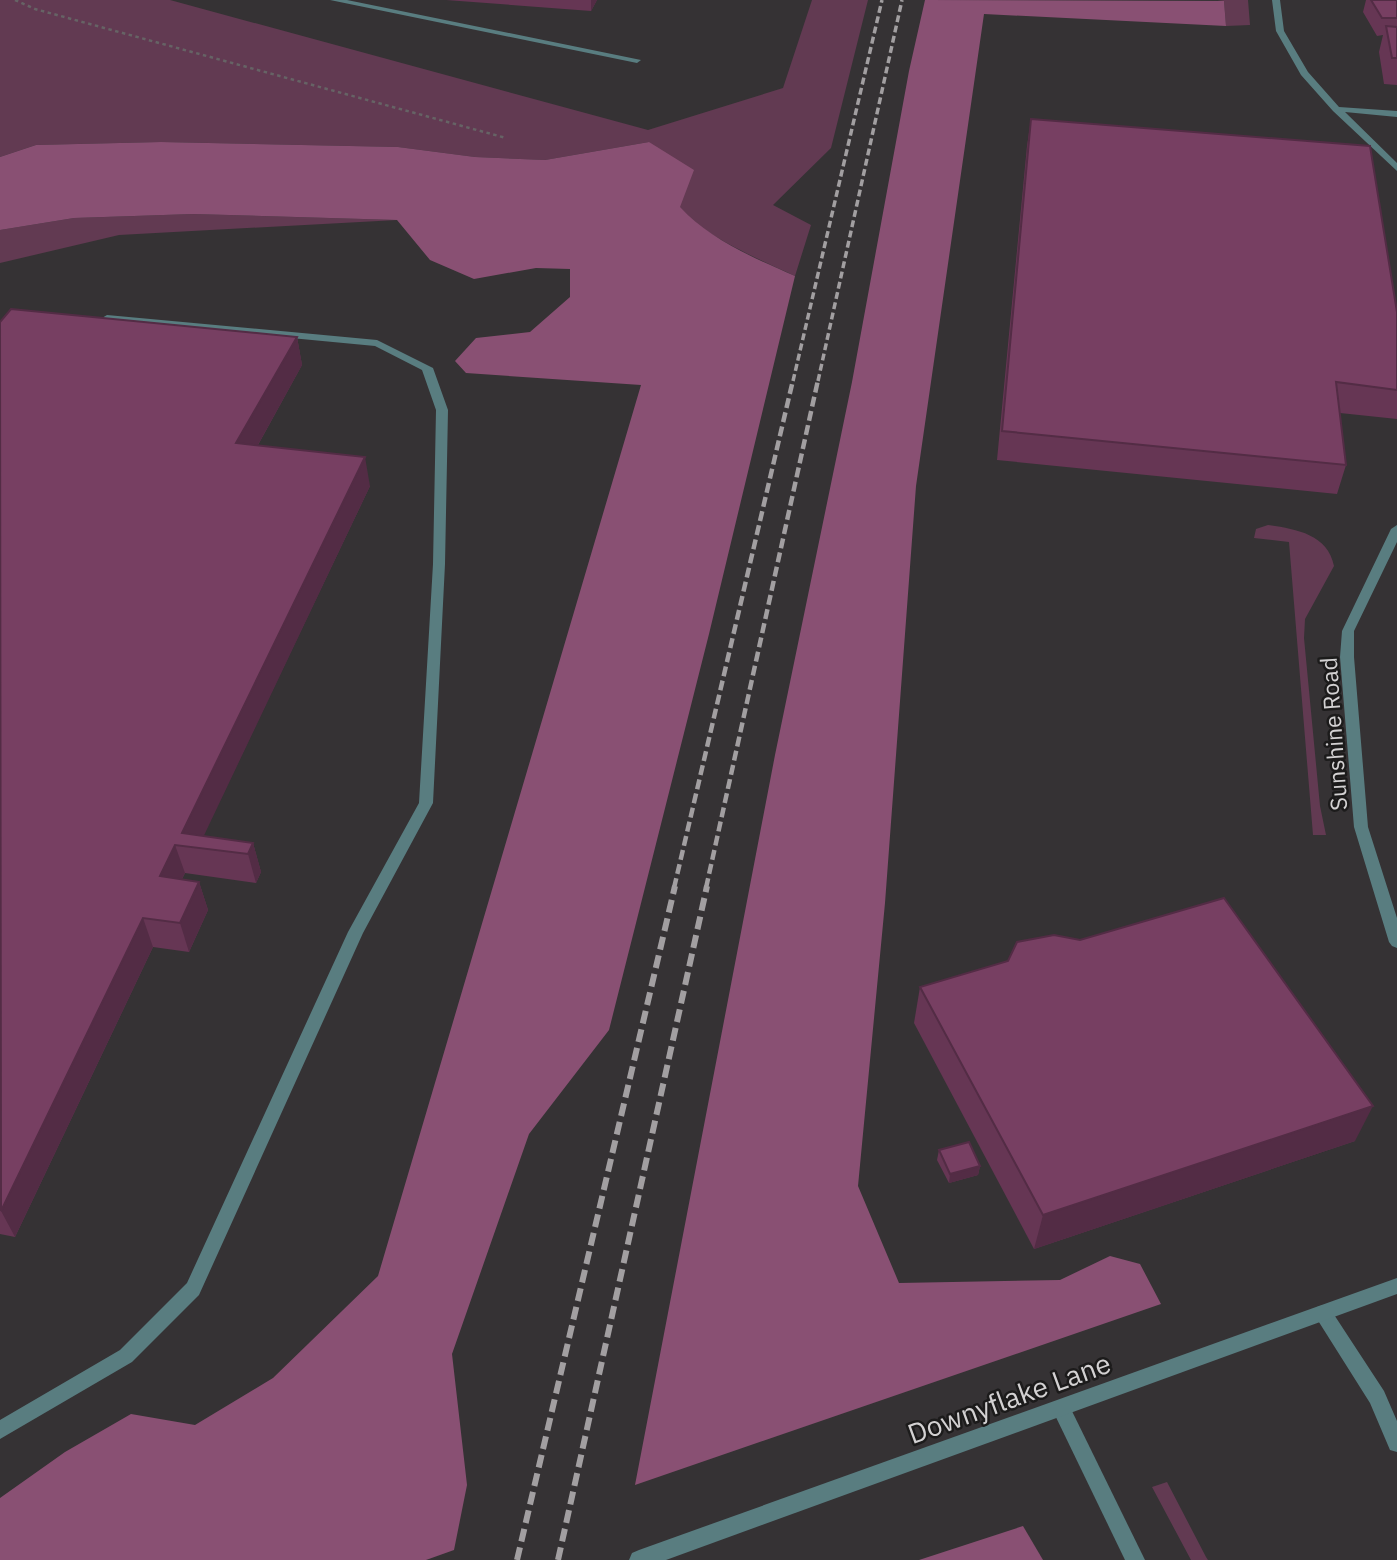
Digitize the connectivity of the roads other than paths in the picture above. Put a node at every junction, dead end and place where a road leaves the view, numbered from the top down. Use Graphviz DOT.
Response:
graph roads {
  1 [pos="334,0"];
  2 [pos="1276,0"];
  3 [pos="638,60"];
  4 [pos="1336,109"];
  5 [pos="1397,114"];
  6 [pos="1397,168"];
  7 [pos="97,317"];
  8 [pos="1397,529"];
  9 [pos="1397,942"];
  10 [pos="1397,1286"];
  11 [pos="1323,1313"];
  12 [pos="1061,1409"];
  13 [pos="0,1430"];
  14 [pos="1397,1443"];
  15 [pos="639,1560"];
  16 [pos="1135,1560"];
  1 -- 3 [label="street"];
  2 -- 4 [label="street"];
  4 -- 5 [label="street"];
  4 -- 6 [label="street"];
  7 -- 13 [label="street"];
  8 -- 9 [label="street, Sunshine Road"];
  10 -- 11 [label="street, Downyflake Lane"];
  11 -- 12 [label="street, Downyflake Lane"];
  11 -- 14 [label="street"];
  12 -- 15 [label="street, Downyflake Lane"];
  12 -- 16 [label="street"];
}
